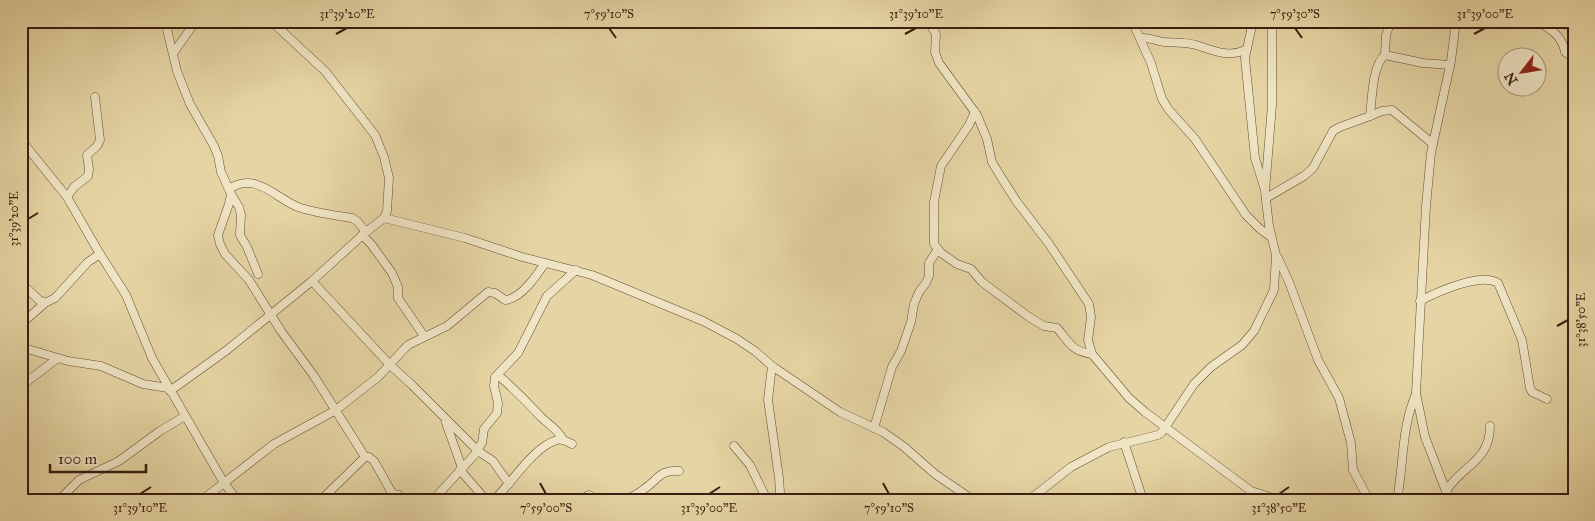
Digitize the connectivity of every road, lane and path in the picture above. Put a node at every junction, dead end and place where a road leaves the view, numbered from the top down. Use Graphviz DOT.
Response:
graph roads {
  1 [pos="166,21"];
  2 [pos="196,21"];
  3 [pos="271,21"];
  4 [pos="928,21"];
  5 [pos="1132,21"];
  6 [pos="1253,21"];
  7 [pos="1272,21"];
  8 [pos="1391,21"];
  9 [pos="1456,21"];
  10 [pos="1537,21"];
  11 [pos="1141,38"];
  12 [pos="1245,50"];
  13 [pos="174,52"];
  14 [pos="1385,55"];
  15 [pos="1574,58"];
  16 [pos="1450,64"];
  17 [pos="95,97"];
  18 [pos="975,112"];
  19 [pos="1370,116"];
  20 [pos="21,140"];
  21 [pos="1432,144"];
  22 [pos="230,191"];
  23 [pos="1266,195"];
  24 [pos="67,196"];
  25 [pos="384,218"];
  26 [pos="364,234"];
  27 [pos="1272,237"];
  28 [pos="938,249"];
  29 [pos="100,254"];
  30 [pos="1276,255"];
  31 [pos="545,263"];
  32 [pos="576,270"];
  33 [pos="258,274"];
  34 [pos="312,281"];
  35 [pos="21,283"];
  36 [pos="1420,301"];
  37 [pos="45,303"];
  38 [pos="270,314"];
  39 [pos="21,324"];
  40 [pos="424,336"];
  41 [pos="21,347"];
  42 [pos="1092,354"];
  43 [pos="58,358"];
  44 [pos="390,365"];
  45 [pos="772,366"];
  46 [pos="498,375"];
  47 [pos="21,386"];
  48 [pos="169,390"];
  49 [pos="1416,394"];
  50 [pos="1547,399"];
  51 [pos="336,410"];
  52 [pos="185,416"];
  53 [pos="446,420"];
  54 [pos="1166,426"];
  55 [pos="1490,426"];
  56 [pos="874,428"];
  57 [pos="563,440"];
  58 [pos="1124,442"];
  59 [pos="572,444"];
  60 [pos="734,446"];
  61 [pos="477,450"];
  62 [pos="365,457"];
  63 [pos="461,469"];
  64 [pos="679,471"];
  65 [pos="224,483"];
  66 [pos="509,484"];
  67 [pos="1251,491"];
  68 [pos="1446,492"];
  69 [pos="395,497"];
  70 [pos="60,500"];
  71 [pos="202,500"];
  72 [pos="237,500"];
  73 [pos="321,500"];
  74 [pos="403,500"];
  75 [pos="433,500"];
  76 [pos="486,500"];
  77 [pos="494,500"];
  78 [pos="580,500"];
  79 [pos="597,500"];
  80 [pos="627,500"];
  81 [pos="767,500"];
  82 [pos="779,500"];
  83 [pos="973,500"];
  84 [pos="1029,500"];
  85 [pos="1143,500"];
  86 [pos="1259,500"];
  87 [pos="1279,500"];
  88 [pos="1369,500"];
  89 [pos="1397,500"];
  90 [pos="1452,500"];
  1 -- 13 [label="street"];
  2 -- 13 [label="street"];
  3 -- 25 [label="street"];
  4 -- 18 [label="street"];
  5 -- 11 [label="street"];
  6 -- 12 [label="street"];
  7 -- 23 [label="street"];
  8 -- 14 [label="street"];
  9 -- 16 [label="street"];
  10 -- 15 [label="street"];
  11 -- 12 [label="street"];
  11 -- 27 [label="street"];
  12 -- 23 [label="street"];
  13 -- 22 [label="street"];
  14 -- 16 [label="street"];
  14 -- 19 [label="street"];
  16 -- 21 [label="street"];
  17 -- 24 [label="street"];
  18 -- 28 [label="street"];
  18 -- 42 [label="street"];
  19 -- 21 [label="street"];
  19 -- 23 [label="street"];
  20 -- 24 [label="street"];
  21 -- 36 [label="street"];
  22 -- 26 [label="street"];
  22 -- 33 [label="street"];
  22 -- 38 [label="street"];
  23 -- 27 [label="street"];
  24 -- 29 [label="street"];
  25 -- 26 [label="street"];
  25 -- 31 [label="street"];
  26 -- 34 [label="street"];
  26 -- 40 [label="street"];
  27 -- 30 [label="street"];
  28 -- 42 [label="street"];
  28 -- 56 [label="street"];
  29 -- 37 [label="street"];
  29 -- 48 [label="street"];
  30 -- 54 [label="street"];
  30 -- 88 [label="street"];
  31 -- 32 [label="street"];
  31 -- 40 [label="street"];
  32 -- 45 [label="street"];
  32 -- 46 [label="street"];
  34 -- 38 [label="street"];
  34 -- 44 [label="street"];
  35 -- 37 [label="street"];
  36 -- 49 [label="street"];
  36 -- 50 [label="street"];
  37 -- 39 [label="street"];
  38 -- 48 [label="street"];
  38 -- 51 [label="street"];
  40 -- 44 [label="street"];
  41 -- 43 [label="street"];
  42 -- 54 [label="street"];
  43 -- 47 [label="street"];
  43 -- 48 [label="street"];
  44 -- 51 [label="street"];
  44 -- 53 [label="street"];
  45 -- 56 [label="street"];
  45 -- 82 [label="street"];
  46 -- 57 [label="street"];
  46 -- 61 [label="street"];
  48 -- 52 [label="street"];
  49 -- 68 [label="street"];
  49 -- 89 [label="street"];
  51 -- 62 [label="street"];
  51 -- 65 [label="street"];
  52 -- 65 [label="street"];
  52 -- 70 [label="street"];
  53 -- 61 [label="street"];
  53 -- 63 [label="street"];
  54 -- 58 [label="street"];
  54 -- 67 [label="street"];
  55 -- 68 [label="street"];
  56 -- 83 [label="street"];
  57 -- 59 [label="street"];
  57 -- 66 [label="street"];
  58 -- 84 [label="street"];
  58 -- 85 [label="street"];
  60 -- 81 [label="street"];
  61 -- 63 [label="street"];
  61 -- 66 [label="street"];
  62 -- 69 [label="street"];
  62 -- 73 [label="street"];
  63 -- 75 [label="street"];
  63 -- 76 [label="street"];
  64 -- 80 [label="street"];
  65 -- 71 [label="street"];
  65 -- 72 [label="street"];
  66 -- 77 [label="street"];
  67 -- 86 [label="street"];
  67 -- 87 [label="street"];
  68 -- 90 [label="street"];
  69 -- 74 [label="street"];
  78 -- 79 [label="street"];
}
